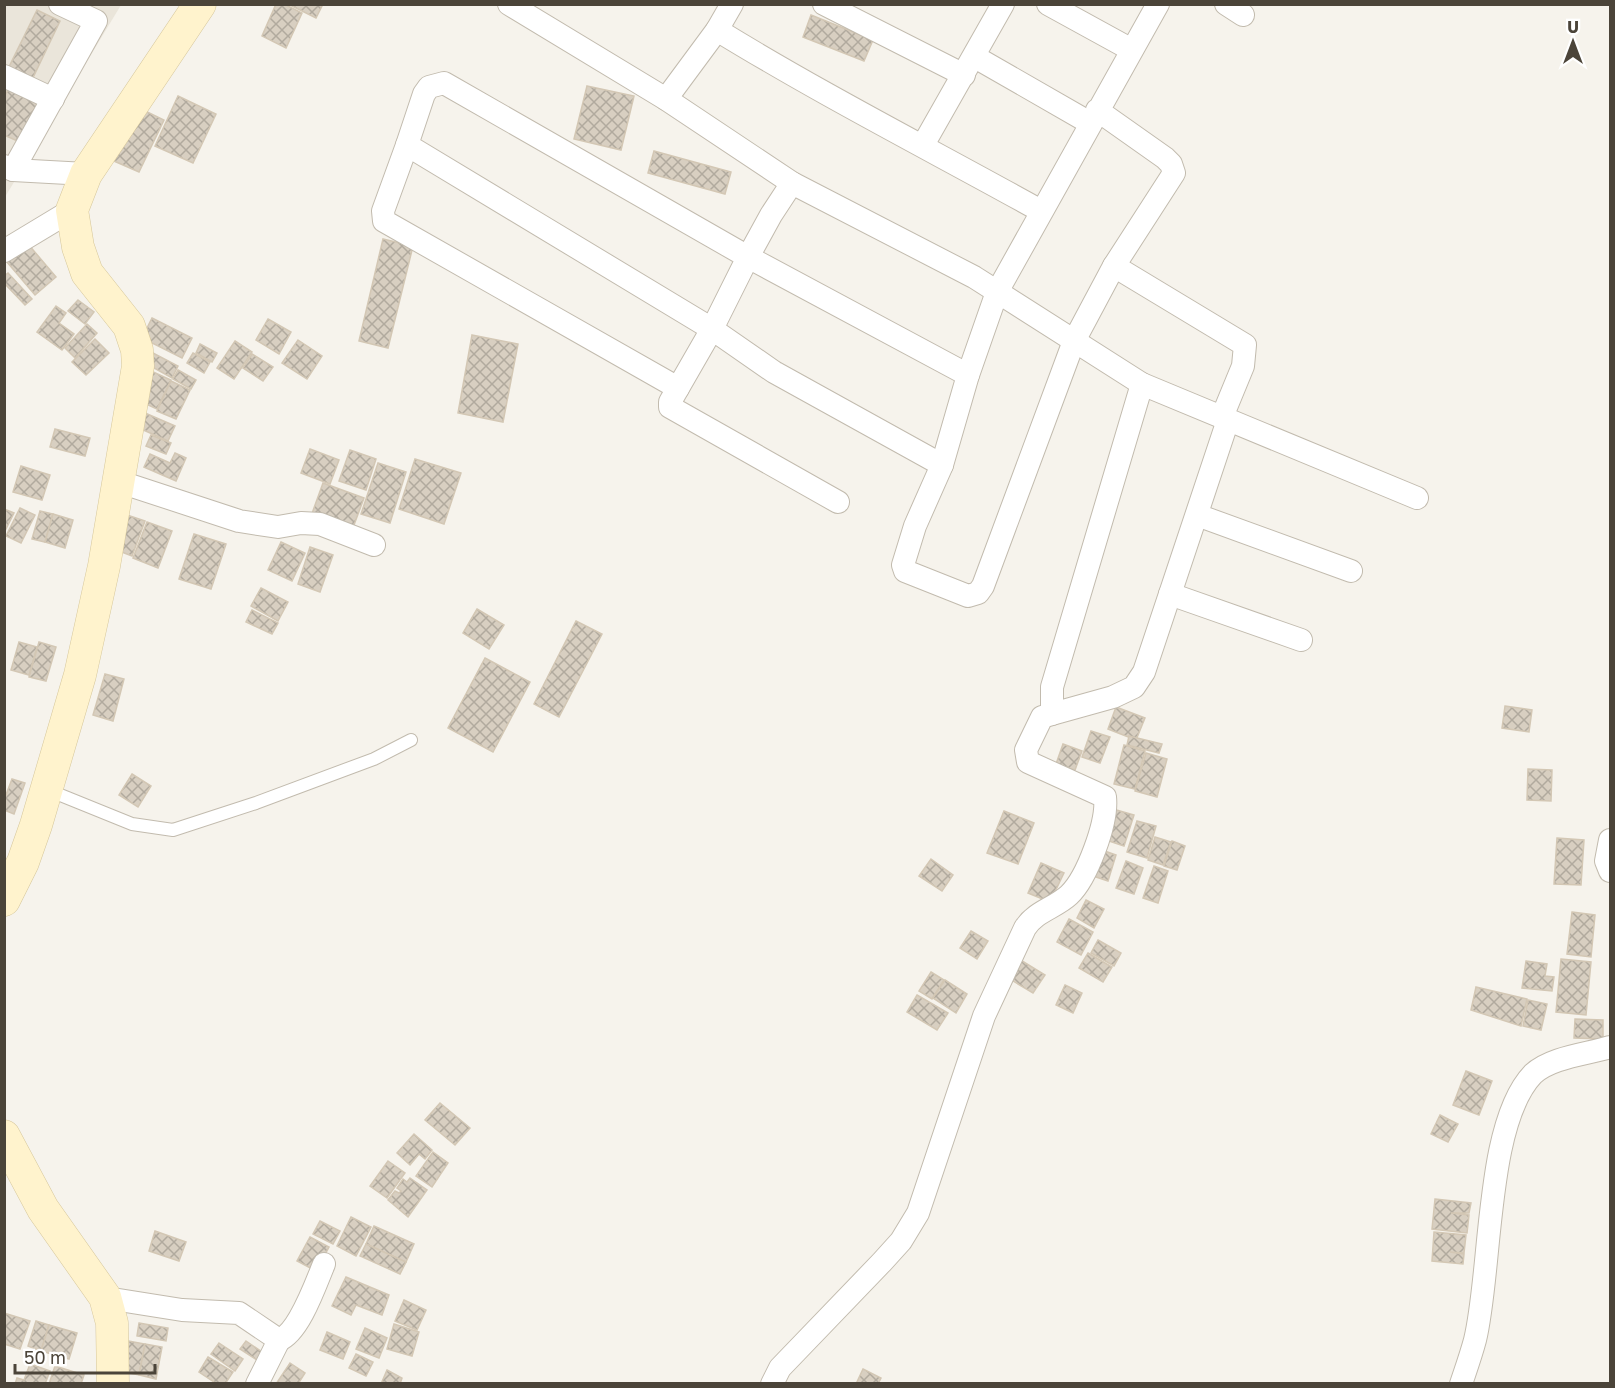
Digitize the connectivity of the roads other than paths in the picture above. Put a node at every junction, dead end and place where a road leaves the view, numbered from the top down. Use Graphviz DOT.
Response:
graph roads {
  1 [pos="60,4"];
  2 [pos="200,4"];
  3 [pos="509,4"];
  4 [pos="732,4"];
  5 [pos="824,4"];
  6 [pos="1003,4"];
  7 [pos="1048,4"];
  8 [pos="1158,4"];
  9 [pos="717,30"];
  10 [pos="1130,49"];
  11 [pos="970,66"];
  12 [pos="4,75"];
  13 [pos="53,99"];
  14 [pos="666,99"];
  15 [pos="1093,117"];
  16 [pos="407,145"];
  17 [pos="924,146"];
  18 [pos="9,168"];
  19 [pos="86,174"];
  20 [pos="792,183"];
  21 [pos="72,210"];
  22 [pos="1041,211"];
  23 [pos="4,251"];
  24 [pos="748,257"];
  25 [pos="1114,266"];
  26 [pos="997,292"];
  27 [pos="712,329"];
  28 [pos="1074,340"];
  29 [pos="968,375"];
  30 [pos="1142,384"];
  31 [pos="678,388"];
  32 [pos="1225,419"];
  33 [pos="942,465"];
  34 [pos="117,481"];
  35 [pos="1417,498"];
  36 [pos="838,502"];
  37 [pos="1197,514"];
  38 [pos="374,545"];
  39 [pos="1352,570"];
  40 [pos="1170,594"];
  41 [pos="1301,640"];
  42 [pos="1052,714"];
  43 [pos="411,740"];
  44 [pos="47,790"];
  45 [pos="1611,840"];
  46 [pos="1611,871"];
  47 [pos="4,900"];
  48 [pos="1611,1047"];
  49 [pos="4,1136"];
  50 [pos="324,1264"];
  51 [pos="108,1305"];
  52 [pos="279,1340"];
  53 [pos="113,1383"];
  54 [pos="257,1383"];
  55 [pos="772,1383"];
  56 [pos="1461,1383"];
  1 -- 13 [label="street"];
  2 -- 19 [label="street"];
  3 -- 14 [label="street"];
  4 -- 9 [label="street"];
  5 -- 11 [label="street"];
  6 -- 11 [label="street"];
  7 -- 10 [label="street"];
  8 -- 10 [label="street"];
  9 -- 14 [label="street"];
  9 -- 17 [label="street"];
  10 -- 15 [label="street"];
  11 -- 15 [label="street"];
  11 -- 17 [label="street"];
  12 -- 13 [label="street"];
  13 -- 18 [label="street"];
  14 -- 20 [label="street"];
  15 -- 22 [label="street"];
  15 -- 25 [label="street"];
  16 -- 24 [label="street"];
  16 -- 27 [label="street"];
  16 -- 31 [label="street"];
  17 -- 22 [label="street"];
  18 -- 19 [label="street"];
  19 -- 21 [label="street"];
  20 -- 24 [label="street"];
  20 -- 26 [label="street"];
  21 -- 23 [label="street"];
  21 -- 34 [label="street"];
  22 -- 26 [label="street"];
  24 -- 27 [label="street"];
  24 -- 29 [label="street"];
  25 -- 28 [label="street"];
  25 -- 32 [label="street"];
  26 -- 28 [label="street"];
  26 -- 29 [label="street"];
  27 -- 31 [label="street"];
  27 -- 33 [label="street"];
  28 -- 30 [label="street"];
  28 -- 33 [label="street"];
  29 -- 33 [label="street"];
  30 -- 32 [label="street"];
  30 -- 42 [label="street"];
  31 -- 36 [label="street"];
  32 -- 35 [label="street"];
  32 -- 37 [label="street"];
  34 -- 38 [label="street"];
  34 -- 44 [label="street"];
  37 -- 39 [label="street"];
  37 -- 40 [label="street"];
  40 -- 41 [label="street"];
  40 -- 42 [label="street"];
  42 -- 55 [label="street"];
  43 -- 44 [label="lane"];
  44 -- 47 [label="street"];
  45 -- 46 [label="street"];
  48 -- 56 [label="street"];
  49 -- 51 [label="street"];
  50 -- 52 [label="street"];
  51 -- 52 [label="street"];
  51 -- 53 [label="street"];
  52 -- 54 [label="street"];
}
